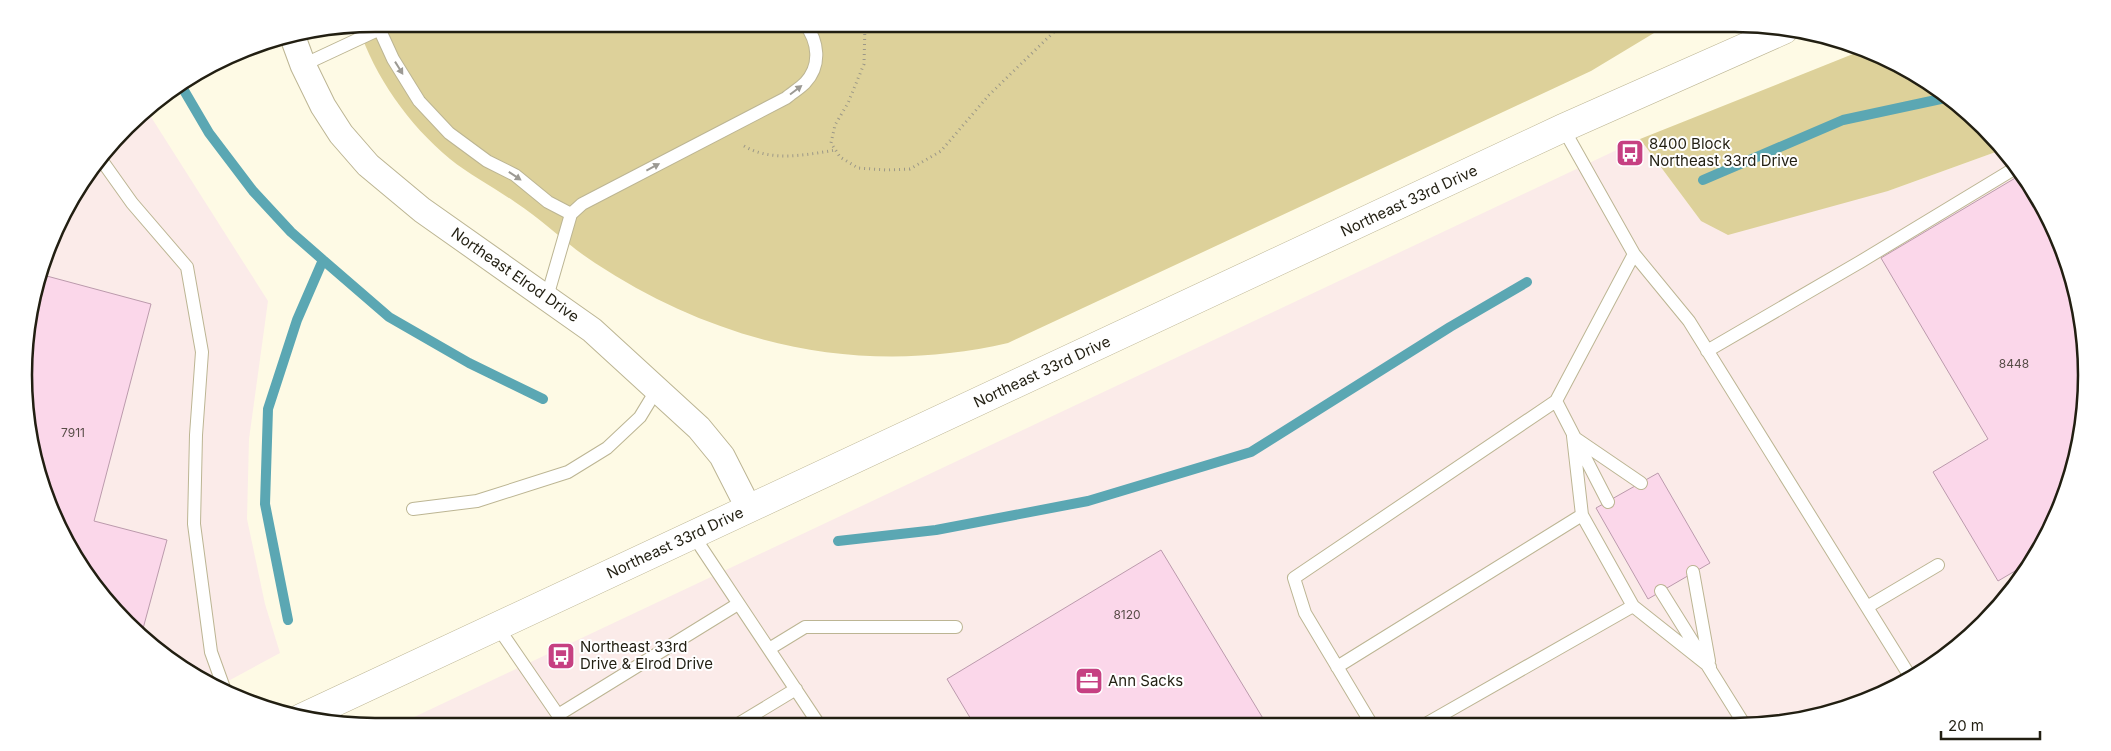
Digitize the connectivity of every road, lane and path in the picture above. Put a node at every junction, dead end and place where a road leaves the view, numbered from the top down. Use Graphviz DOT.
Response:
graph roads {
  1 [pos="366,32"];
  2 [pos="381,32"];
  3 [pos="811,32"];
  4 [pos="865,32"];
  5 [pos="1054,32"];
  6 [pos="1774,34"];
  7 [pos="295,42"];
  8 [pos="303,65"];
  9 [pos="729,127"];
  10 [pos="1564,128"];
  11 [pos="836,150"];
  12 [pos="105,165"];
  13 [pos="2011,171"];
  14 [pos="571,214"];
  15 [pos="1634,254"];
  16 [pos="547,297"];
  17 [pos="1707,351"];
  18 [pos="657,389"];
  19 [pos="1556,401"];
  20 [pos="1573,436"];
  21 [pos="1641,483"];
  22 [pos="1608,502"];
  23 [pos="413,509"];
  24 [pos="749,509"];
  25 [pos="1582,515"];
  26 [pos="693,535"];
  27 [pos="1938,565"];
  28 [pos="1694,572"];
  29 [pos="1661,591"];
  30 [pos="738,604"];
  31 [pos="1633,606"];
  32 [pos="1866,607"];
  33 [pos="497,626"];
  34 [pos="956,627"];
  35 [pos="769,649"];
  36 [pos="1337,667"];
  37 [pos="1710,667"];
  38 [pos="1908,673"];
  39 [pos="222,682"];
  40 [pos="796,689"];
  41 [pos="313,713"];
  42 [pos="557,718"];
  43 [pos="564,718"];
  44 [pos="748,718"];
  45 [pos="815,718"];
  46 [pos="1368,718"];
  47 [pos="1436,718"];
  48 [pos="1740,718"];
  1 -- 8 [label="lane"];
  2 -- 14 [label="lane, one-way"];
  9 -- 3 [label="lane, one-way"];
  4 -- 11 [label="path"];
  5 -- 11 [label="path"];
  6 -- 10 [label="main road, Northeast 33rd Drive"];
  7 -- 8 [label="street, Northeast Elrod Drive"];
  8 -- 16 [label="street, Northeast Elrod Drive"];
  9 -- 11 [label="path"];
  14 -- 9 [label="lane, one-way"];
  10 -- 15 [label="lane"];
  10 -- 24 [label="main road, Northeast 33rd Drive"];
  12 -- 39 [label="lane"];
  13 -- 17 [label="lane"];
  14 -- 16 [label="lane"];
  15 -- 17 [label="lane"];
  15 -- 19 [label="lane"];
  16 -- 18 [label="street, Northeast Elrod Drive"];
  17 -- 32 [label="lane"];
  18 -- 23 [label="lane"];
  18 -- 24 [label="street, Northeast Elrod Drive"];
  19 -- 20 [label="lane"];
  19 -- 36 [label="lane"];
  20 -- 21 [label="lane"];
  20 -- 22 [label="lane"];
  20 -- 25 [label="lane"];
  24 -- 26 [label="main road, Northeast 33rd Drive"];
  25 -- 31 [label="lane"];
  25 -- 36 [label="lane"];
  26 -- 30 [label="lane"];
  26 -- 33 [label="main road, Northeast 33rd Drive"];
  27 -- 32 [label="lane"];
  28 -- 37 [label="lane"];
  29 -- 37 [label="lane"];
  30 -- 35 [label="lane"];
  30 -- 43 [label="lane"];
  31 -- 37 [label="lane"];
  31 -- 47 [label="lane"];
  32 -- 38 [label="lane"];
  33 -- 41 [label="main road, Northeast 33rd Drive"];
  33 -- 42 [label="lane"];
  34 -- 35 [label="lane"];
  35 -- 40 [label="lane"];
  36 -- 46 [label="lane"];
  37 -- 48 [label="lane"];
  40 -- 44 [label="lane"];
  40 -- 45 [label="lane"];
}
